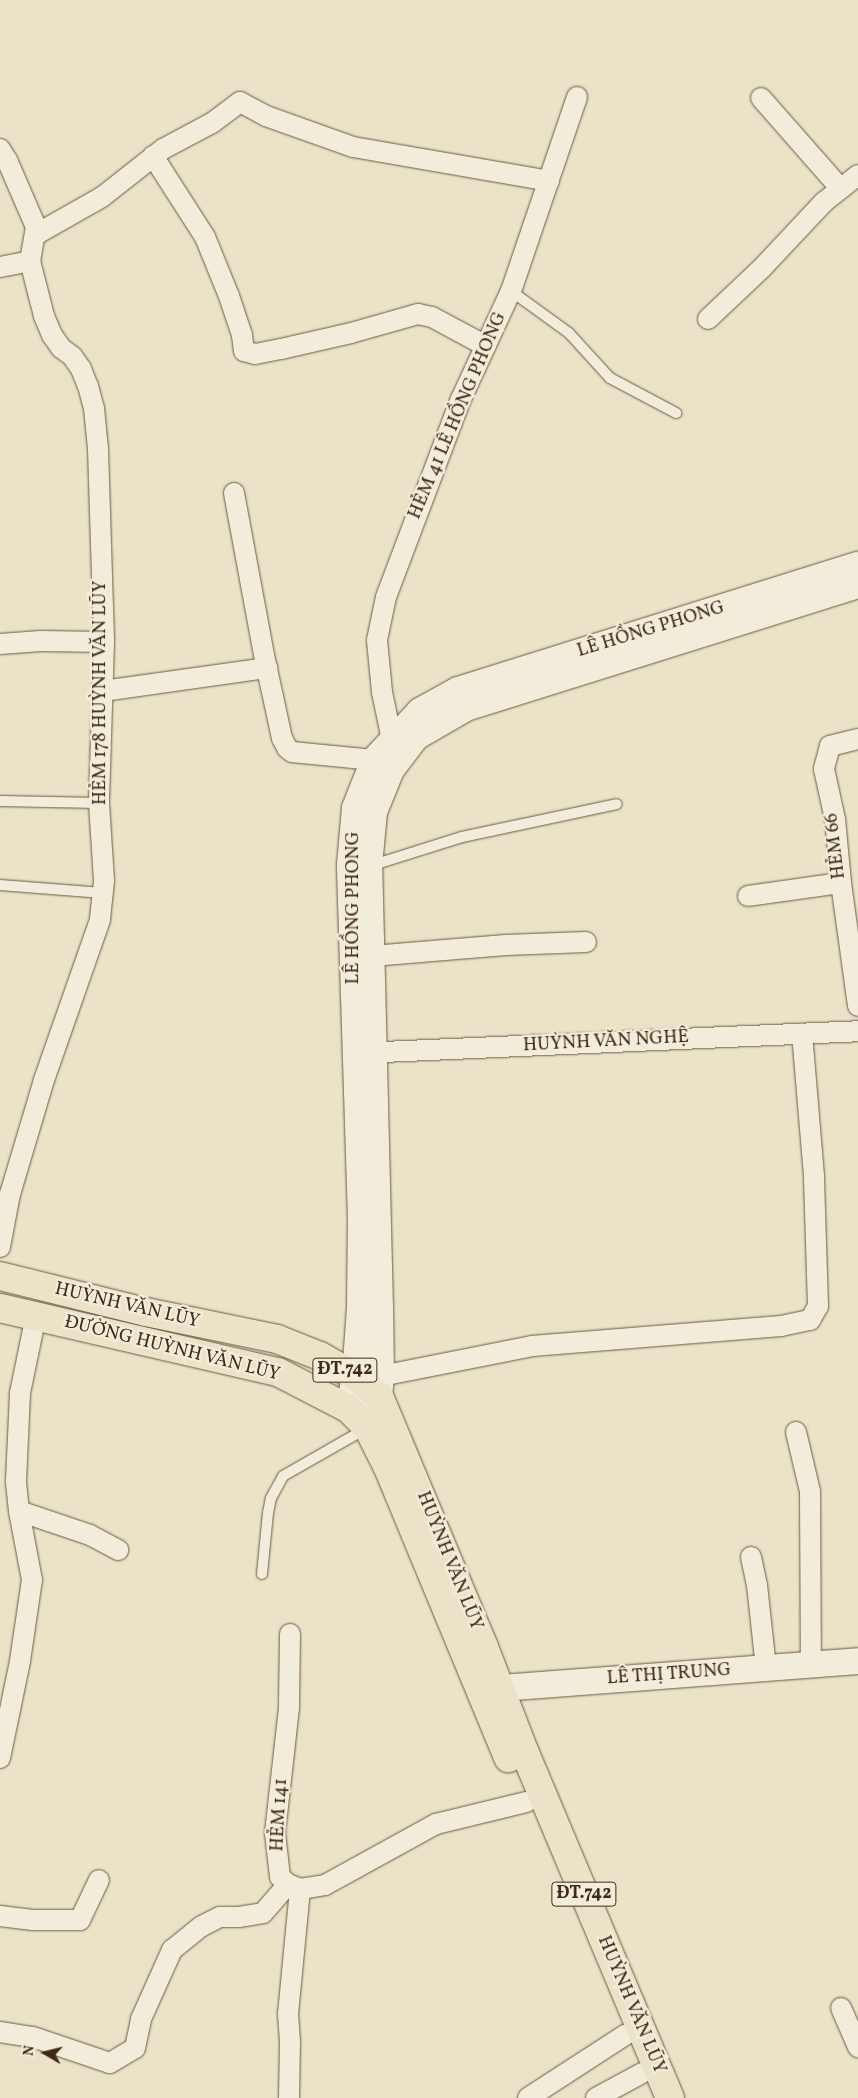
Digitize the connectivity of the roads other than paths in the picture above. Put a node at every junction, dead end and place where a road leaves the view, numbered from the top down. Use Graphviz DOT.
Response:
graph roads {
  1 [pos="576,98"];
  2 [pos="761,98"];
  3 [pos="0,149"];
  4 [pos="153,156"];
  5 [pos="858,175"];
  6 [pos="549,181"];
  7 [pos="840,188"];
  8 [pos="35,235"];
  9 [pos="30,262"];
  10 [pos="0,267"];
  11 [pos="511,291"];
  12 [pos="708,319"];
  13 [pos="486,346"];
  14 [pos="676,413"];
  15 [pos="234,493"];
  16 [pos="858,565"];
  17 [pos="858,585"];
  18 [pos="104,642"];
  19 [pos="0,644"];
  20 [pos="267,668"];
  21 [pos="103,691"];
  22 [pos="858,738"];
  23 [pos="392,740"];
  24 [pos="374,760"];
  25 [pos="0,800"];
  26 [pos="99,803"];
  27 [pos="617,804"];
  28 [pos="369,866"];
  29 [pos="841,883"];
  30 [pos="0,885"];
  31 [pos="103,893"];
  32 [pos="748,896"];
  33 [pos="586,942"];
  34 [pos="372,956"];
  35 [pos="858,1006"];
  36 [pos="858,1031"];
  37 [pos="802,1034"];
  38 [pos="364,1053"];
  39 [pos="0,1247"];
  40 [pos="0,1276"];
  41 [pos="0,1308"];
  42 [pos="36,1316"];
  43 [pos="371,1383"];
  44 [pos="349,1409"];
  45 [pos="368,1428"];
  46 [pos="796,1432"];
  47 [pos="19,1511"];
  48 [pos="118,1550"];
  49 [pos="750,1557"];
  50 [pos="262,1574"];
  51 [pos="290,1634"];
  52 [pos="858,1661"];
  53 [pos="811,1665"];
  54 [pos="766,1668"];
  55 [pos="492,1692"];
  56 [pos="0,1758"];
  57 [pos="526,1802"];
  58 [pos="98,1880"];
  59 [pos="294,1886"];
  60 [pos="0,1916"];
  61 [pos="841,2008"];
  62 [pos="0,2032"];
  63 [pos="625,2036"];
  64 [pos="858,2047"];
  65 [pos="642,2073"];
  66 [pos="289,2098"];
  67 [pos="528,2098"];
  68 [pos="596,2098"];
  69 [pos="652,2098"];
  70 [pos="670,2098"];
  1 -- 6 [label="street, HẺM 41 LÊ HỒNG PHONG"];
  2 -- 7 [label="street"];
  3 -- 8 [label="street, HẺM 178 HUỲNH VĂN LŨY"];
  4 -- 6 [label="street"];
  4 -- 8 [label="street"];
  4 -- 13 [label="street"];
  5 -- 7 [label="street"];
  6 -- 11 [label="street, HẺM 41 LÊ HỒNG PHONG"];
  7 -- 12 [label="street"];
  8 -- 9 [label="street, HẺM 178 HUỲNH VĂN LŨY"];
  9 -- 10 [label="street"];
  9 -- 18 [label="street, HẺM 178 HUỲNH VĂN LŨY"];
  11 -- 13 [label="street, HẺM 41 LÊ HỒNG PHONG"];
  11 -- 14 [label="lane"];
  13 -- 23 [label="street, HẺM 41 LÊ HỒNG PHONG"];
  15 -- 20 [label="street"];
  16 -- 23 [label="street, LÊ HỒNG PHONG"];
  17 -- 28 [label="street, LÊ HỒNG PHONG"];
  18 -- 19 [label="street"];
  18 -- 21 [label="street, HẺM 178 HUỲNH VĂN LŨY"];
  20 -- 21 [label="street"];
  20 -- 24 [label="street"];
  21 -- 26 [label="street, HẺM 178 HUỲNH VĂN LŨY"];
  22 -- 29 [label="street, HẺM 66"];
  23 -- 24 [label="street, LÊ HỒNG PHONG"];
  24 -- 38 [label="street, LÊ HỒNG PHONG"];
  25 -- 26 [label="lane"];
  26 -- 31 [label="street, HẺM 178 HUỲNH VĂN LŨY"];
  27 -- 28 [label="lane"];
  28 -- 34 [label="street, LÊ HỒNG PHONG"];
  29 -- 32 [label="street"];
  29 -- 35 [label="street, HẺM 66"];
  30 -- 31 [label="lane"];
  31 -- 39 [label="street, HẺM 178 HUỲNH VĂN LŨY"];
  33 -- 34 [label="street"];
  34 -- 38 [label="street, LÊ HỒNG PHONG"];
  36 -- 37 [label="street, HUỲNH VĂN NGHỆ"];
  37 -- 38 [label="street, HUỲNH VĂN NGHỆ"];
  37 -- 43 [label="street"];
  38 -- 43 [label="street, LÊ HỒNG PHONG"];
  40 -- 43 [label="main road, HUỲNH VĂN LŨY / ĐT.742"];
  41 -- 42 [label="main road, ĐƯỜNG HUỲNH VĂN LŨY / ĐT.742"];
  42 -- 44 [label="main road, ĐƯỜNG HUỲNH VĂN LŨY / ĐT.742"];
  42 -- 47 [label="street"];
  43 -- 44 [label="street, LÊ HỒNG PHONG"];
  43 -- 45 [label="street, LÊ HỒNG PHONG"];
  43 -- 55 [label="main road, HUỲNH VĂN LŨY / ĐT.742"];
  44 -- 45 [label="main road, ĐƯỜNG HUỲNH VĂN LŨY / ĐT.742"];
  45 -- 50 [label="lane"];
  45 -- 55 [label="main road, ĐƯỜNG HUỲNH VĂN LŨY / ĐT.742"];
  46 -- 53 [label="street"];
  47 -- 48 [label="street"];
  47 -- 56 [label="street"];
  49 -- 54 [label="street"];
  51 -- 59 [label="street, HẺM 141"];
  52 -- 53 [label="street, LÊ THỊ TRUNG"];
  53 -- 54 [label="street, LÊ THỊ TRUNG"];
  54 -- 55 [label="street, LÊ THỊ TRUNG"];
  55 -- 57 [label="main road, HUỲNH VĂN LŨY / ĐT.742"];
  55 -- 70 [label="main road, HUỲNH VĂN LŨY / ĐT.742"];
  57 -- 59 [label="street"];
  57 -- 63 [label="main road, HUỲNH VĂN LŨY / ĐT.742"];
  58 -- 60 [label="street"];
  59 -- 62 [label="street"];
  59 -- 66 [label="street"];
  61 -- 64 [label="street"];
  63 -- 65 [label="main road, HUỲNH VĂN LŨY / ĐT.742"];
  63 -- 67 [label="street"];
  65 -- 68 [label="street"];
  65 -- 69 [label="main road, HUỲNH VĂN LŨY / ĐT.742"];
}
